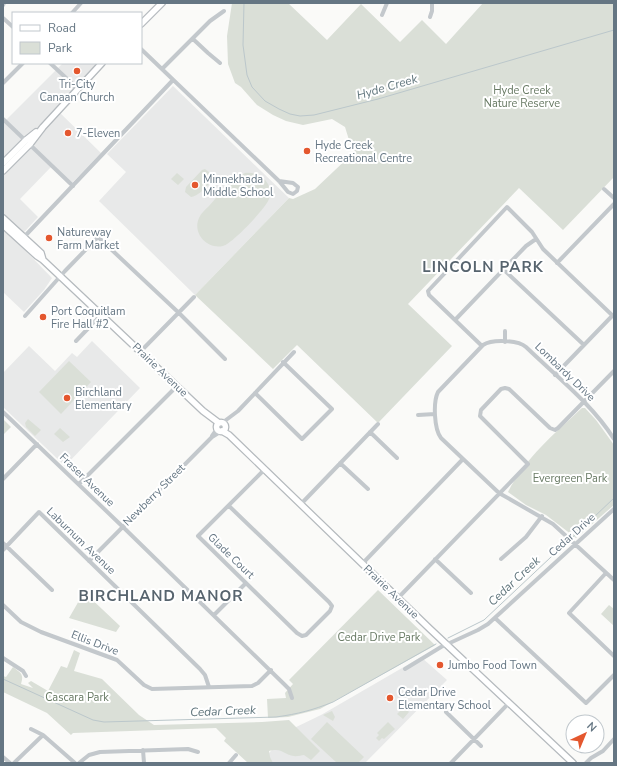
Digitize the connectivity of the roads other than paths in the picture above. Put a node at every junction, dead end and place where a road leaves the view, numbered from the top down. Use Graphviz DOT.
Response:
graph roads {
  1 [pos="81,3"];
  2 [pos="162,3"];
  3 [pos="386,3"];
  4 [pos="432,3"];
  5 [pos="224,11"];
  6 [pos="73,12"];
  7 [pos="382,15"];
  8 [pos="430,17"];
  9 [pos="3,18"];
  10 [pos="142,23"];
  11 [pos="12,26"];
  12 [pos="193,39"];
  13 [pos="142,50"];
  14 [pos="220,62"];
  15 [pos="22,64"];
  16 [pos="51,64"];
  17 [pos="101,64"];
  18 [pos="162,69"];
  19 [pos="173,80"];
  20 [pos="3,83"];
  21 [pos="78,89"];
  22 [pos="3,119"];
  23 [pos="28,142"];
  24 [pos="3,163"];
  25 [pos="3,171"];
  26 [pos="279,181"];
  27 [pos="73,186"];
  28 [pos="604,189"];
  29 [pos="614,198"];
  30 [pos="614,204"];
  31 [pos="3,218"];
  32 [pos="3,225"];
  33 [pos="24,237"];
  34 [pos="536,239"];
  35 [pos="43,260"];
  36 [pos="557,263"];
  37 [pos="504,270"];
  38 [pos="61,276"];
  39 [pos="194,297"];
  40 [pos="179,313"];
  41 [pos="102,314"];
  42 [pos="613,315"];
  43 [pos="25,316"];
  44 [pos="456,320"];
  45 [pos="505,331"];
  46 [pos="76,341"];
  47 [pos="505,342"];
  48 [pos="584,345"];
  49 [pos="482,346"];
  50 [pos="141,351"];
  51 [pos="294,352"];
  52 [pos="225,359"];
  53 [pos="284,362"];
  54 [pos="614,373"];
  55 [pos="555,375"];
  56 [pos="177,386"];
  57 [pos="254,393"];
  58 [pos="584,402"];
  59 [pos="3,412"];
  60 [pos="435,414"];
  61 [pos="418,415"];
  62 [pos="378,424"];
  63 [pos="221,427"];
  64 [pos="370,432"];
  65 [pos="614,439"];
  66 [pos="37,444"];
  67 [pos="397,458"];
  68 [pos="463,458"];
  69 [pos="340,463"];
  70 [pos="265,469"];
  71 [pos="3,479"];
  72 [pos="79,484"];
  73 [pos="368,489"];
  74 [pos="499,493"];
  75 [pos="301,504"];
  76 [pos="229,506"];
  77 [pos="614,509"];
  78 [pos="542,516"];
  79 [pos="123,527"];
  80 [pos="575,544"];
  81 [pos="4,546"];
  82 [pos="435,559"];
  83 [pos="501,559"];
  84 [pos="90,561"];
  85 [pos="362,564"];
  86 [pos="606,572"];
  87 [pos="614,580"];
  88 [pos="246,583"];
  89 [pos="52,590"];
  90 [pos="471,594"];
  91 [pos="398,598"];
  92 [pos="3,605"];
  93 [pos="214,615"];
  94 [pos="495,618"];
  95 [pos="446,644"];
  96 [pos="614,656"];
  97 [pos="3,658"];
  98 [pos="405,669"];
  99 [pos="271,670"];
  100 [pos="614,675"];
  101 [pos="26,676"];
  102 [pos="209,687"];
  103 [pos="292,698"];
  104 [pos="509,703"];
  105 [pos="446,712"];
  106 [pos="31,729"];
  107 [pos="43,735"];
  108 [pos="474,739"];
  109 [pos="614,739"];
  110 [pos="481,746"];
  111 [pos="143,750"];
  112 [pos="198,752"];
  113 [pos="236,755"];
  114 [pos="3,757"];
  115 [pos="10,763"];
  116 [pos="14,763"];
  117 [pos="75,763"];
  118 [pos="79,763"];
  119 [pos="144,763"];
  120 [pos="229,763"];
  121 [pos="451,763"];
  122 [pos="573,763"];
  123 [pos="586,763"];
  1 -- 6 [label="street"];
  2 -- 10 [label="main road"];
  3 -- 7 [label="street"];
  4 -- 8 [label="street"];
  5 -- 12 [label="street"];
  9 -- 11 [label="street"];
  12 -- 14 [label="street"];
  12 -- 18 [label="street"];
  13 -- 18 [label="street"];
  15 -- 20 [label="street"];
  16 -- 21 [label="street"];
  17 -- 21 [label="main road"];
  18 -- 19 [label="street"];
  19 -- 26 [label="street"];
  19 -- 27 [label="street"];
  21 -- 23 [label="main road"];
  22 -- 23 [label="street"];
  23 -- 24 [label="main road"];
  23 -- 25 [label="main road"];
  23 -- 27 [label="street"];
  27 -- 33 [label="street"];
  28 -- 29 [label="street"];
  30 -- 36 [label="street"];
  31 -- 33 [label="main road, Prairie Avenue"];
  32 -- 35 [label="main road, Prairie Avenue"];
  33 -- 35 [label="main road, Prairie Avenue"];
  34 -- 36 [label="street"];
  34 -- 37 [label="street"];
  34 -- 44 [label="street"];
  35 -- 38 [label="main road, Prairie Avenue"];
  36 -- 42 [label="street"];
  37 -- 44 [label="street"];
  37 -- 48 [label="street"];
  38 -- 40 [label="street"];
  38 -- 41 [label="main road, Prairie Avenue"];
  38 -- 43 [label="street"];
  39 -- 40 [label="street"];
  40 -- 50 [label="street"];
  40 -- 52 [label="street"];
  41 -- 46 [label="street"];
  41 -- 50 [label="main road, Prairie Avenue"];
  42 -- 48 [label="street"];
  44 -- 49 [label="street"];
  45 -- 47 [label="street"];
  47 -- 49 [label="street, Lombardy Drive"];
  47 -- 55 [label="street, Lombardy Drive"];
  48 -- 55 [label="street"];
  49 -- 60 [label="street"];
  50 -- 56 [label="main road, Prairie Avenue"];
  51 -- 53 [label="street, Newberry Street"];
  53 -- 57 [label="street, Newberry Street"];
  53 -- 57 [label="street"];
  54 -- 58 [label="street"];
  55 -- 58 [label="street, Lombardy Drive"];
  56 -- 63 [label="main road, Prairie Avenue"];
  56 -- 72 [label="street"];
  57 -- 63 [label="street, Newberry Street"];
  58 -- 65 [label="street, Lombardy Drive"];
  58 -- 74 [label="street"];
  59 -- 66 [label="street, Fraser Avenue"];
  60 -- 61 [label="street"];
  60 -- 68 [label="street"];
  62 -- 64 [label="street"];
  63 -- 70 [label="main road, Prairie Avenue"];
  63 -- 79 [label="street, Newberry Street"];
  64 -- 67 [label="street"];
  64 -- 69 [label="street"];
  66 -- 71 [label="street"];
  66 -- 72 [label="street, Fraser Avenue"];
  68 -- 74 [label="street"];
  68 -- 85 [label="street"];
  69 -- 73 [label="street"];
  69 -- 75 [label="street"];
  70 -- 75 [label="main road, Prairie Avenue"];
  70 -- 76 [label="street, Glade Court"];
  72 -- 79 [label="street, Fraser Avenue"];
  74 -- 78 [label="street"];
  74 -- 82 [label="street"];
  75 -- 85 [label="main road, Prairie Avenue"];
  76 -- 88 [label="street, Glade Court"];
  76 -- 88 [label="street, Glade Court"];
  77 -- 80 [label="street, Cedar Drive"];
  78 -- 80 [label="street"];
  78 -- 83 [label="street"];
  79 -- 84 [label="street, Newberry Street"];
  79 -- 93 [label="street, Fraser Avenue"];
  80 -- 86 [label="street"];
  80 -- 94 [label="street, Cedar Drive"];
  81 -- 84 [label="street, Laburnum Avenue"];
  81 -- 89 [label="street"];
  82 -- 90 [label="street"];
  82 -- 91 [label="street"];
  84 -- 102 [label="street, Laburnum Avenue"];
  85 -- 91 [label="main road, Prairie Avenue"];
  86 -- 87 [label="street"];
  86 -- 96 [label="street"];
  88 -- 93 [label="street"];
  91 -- 95 [label="main road, Prairie Avenue"];
  92 -- 102 [label="street, Ellis Drive"];
  93 -- 99 [label="street, Fraser Avenue"];
  94 -- 95 [label="street, Cedar Drive"];
  94 -- 100 [label="street"];
  95 -- 98 [label="street, Cedar Drive"];
  95 -- 104 [label="main road, Prairie Avenue"];
  97 -- 101 [label="street"];
  99 -- 102 [label="street, Ellis Drive"];
  99 -- 103 [label="street, Fraser Avenue"];
  104 -- 108 [label="street"];
  104 -- 122 [label="main road, Prairie Avenue"];
  105 -- 108 [label="street"];
  106 -- 107 [label="street"];
  107 -- 116 [label="street"];
  107 -- 117 [label="street"];
  108 -- 110 [label="street"];
  108 -- 121 [label="street"];
  109 -- 123 [label="street"];
  111 -- 112 [label="street"];
  111 -- 118 [label="street"];
  111 -- 119 [label="street"];
  113 -- 120 [label="street"];
  114 -- 115 [label="street"];
}
